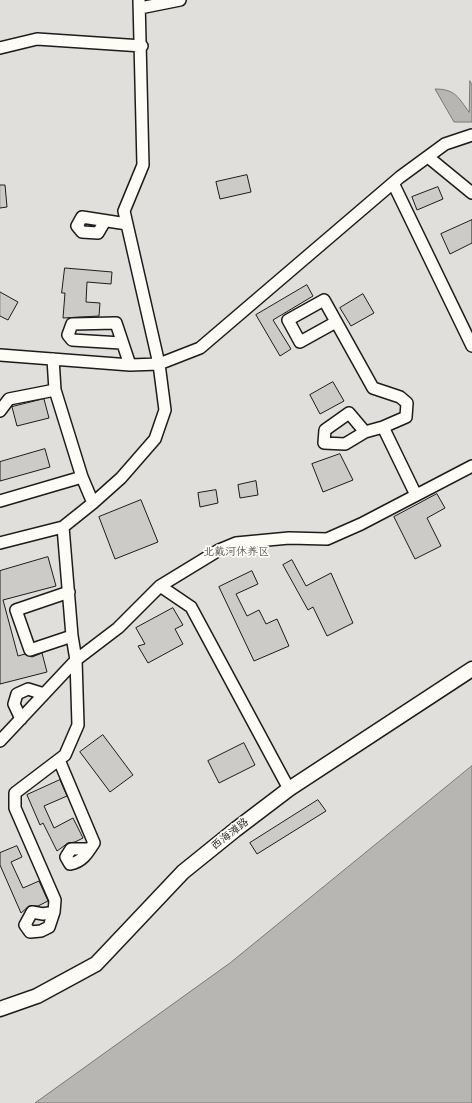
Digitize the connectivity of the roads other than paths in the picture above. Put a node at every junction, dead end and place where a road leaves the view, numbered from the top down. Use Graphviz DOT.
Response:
graph roads {
  1 [pos="180,0"];
  2 [pos="140,4"];
  3 [pos="142,46"];
  4 [pos="0,48"];
  5 [pos="472,135"];
  6 [pos="428,157"];
  7 [pos="393,183"];
  8 [pos="472,192"];
  9 [pos="105,221"];
  10 [pos="127,224"];
  11 [pos="336,322"];
  12 [pos="121,343"];
  13 [pos="472,346"];
  14 [pos="0,355"];
  15 [pos="53,359"];
  16 [pos="159,364"];
  17 [pos="130,365"];
  18 [pos="55,390"];
  19 [pos="0,411"];
  20 [pos="383,427"];
  21 [pos="365,432"];
  22 [pos="472,466"];
  23 [pos="82,477"];
  24 [pos="416,495"];
  25 [pos="0,501"];
  26 [pos="93,503"];
  27 [pos="64,527"];
  28 [pos="0,543"];
  29 [pos="160,586"];
  30 [pos="69,592"];
  31 [pos="72,636"];
  32 [pos="76,660"];
  33 [pos="472,669"];
  34 [pos="44,694"];
  35 [pos="20,719"];
  36 [pos="0,741"];
  37 [pos="59,760"];
  38 [pos="289,788"];
  39 [pos="90,849"];
  40 [pos="54,912"];
  41 [pos="0,1009"];
  1 -- 2 [label="street"];
  2 -- 3 [label="street"];
  3 -- 4 [label="street"];
  3 -- 10 [label="street"];
  5 -- 6 [label="street"];
  6 -- 7 [label="street"];
  6 -- 8 [label="street"];
  7 -- 13 [label="street"];
  7 -- 16 [label="street"];
  9 -- 10 [label="street"];
  10 -- 16 [label="street"];
  11 -- 20 [label="street"];
  12 -- 17 [label="street"];
  14 -- 15 [label="street"];
  15 -- 17 [label="street"];
  15 -- 18 [label="street"];
  16 -- 17 [label="street"];
  16 -- 26 [label="street"];
  18 -- 19 [label="street"];
  18 -- 23 [label="street"];
  20 -- 21 [label="street"];
  20 -- 24 [label="street"];
  22 -- 24 [label="street"];
  23 -- 25 [label="street"];
  23 -- 26 [label="street"];
  24 -- 29 [label="street"];
  26 -- 27 [label="street"];
  27 -- 28 [label="street"];
  27 -- 30 [label="street"];
  29 -- 32 [label="street"];
  29 -- 38 [label="street"];
  30 -- 31 [label="street"];
  30 -- 31 [label="street"];
  31 -- 32 [label="street"];
  32 -- 34 [label="street"];
  32 -- 37 [label="street"];
  33 -- 38 [label="main road, 西海滩路"];
  34 -- 35 [label="street"];
  34 -- 35 [label="street"];
  35 -- 36 [label="street"];
  37 -- 39 [label="street"];
  37 -- 40 [label="street"];
  38 -- 41 [label="main road, 西海滩路"];
}
